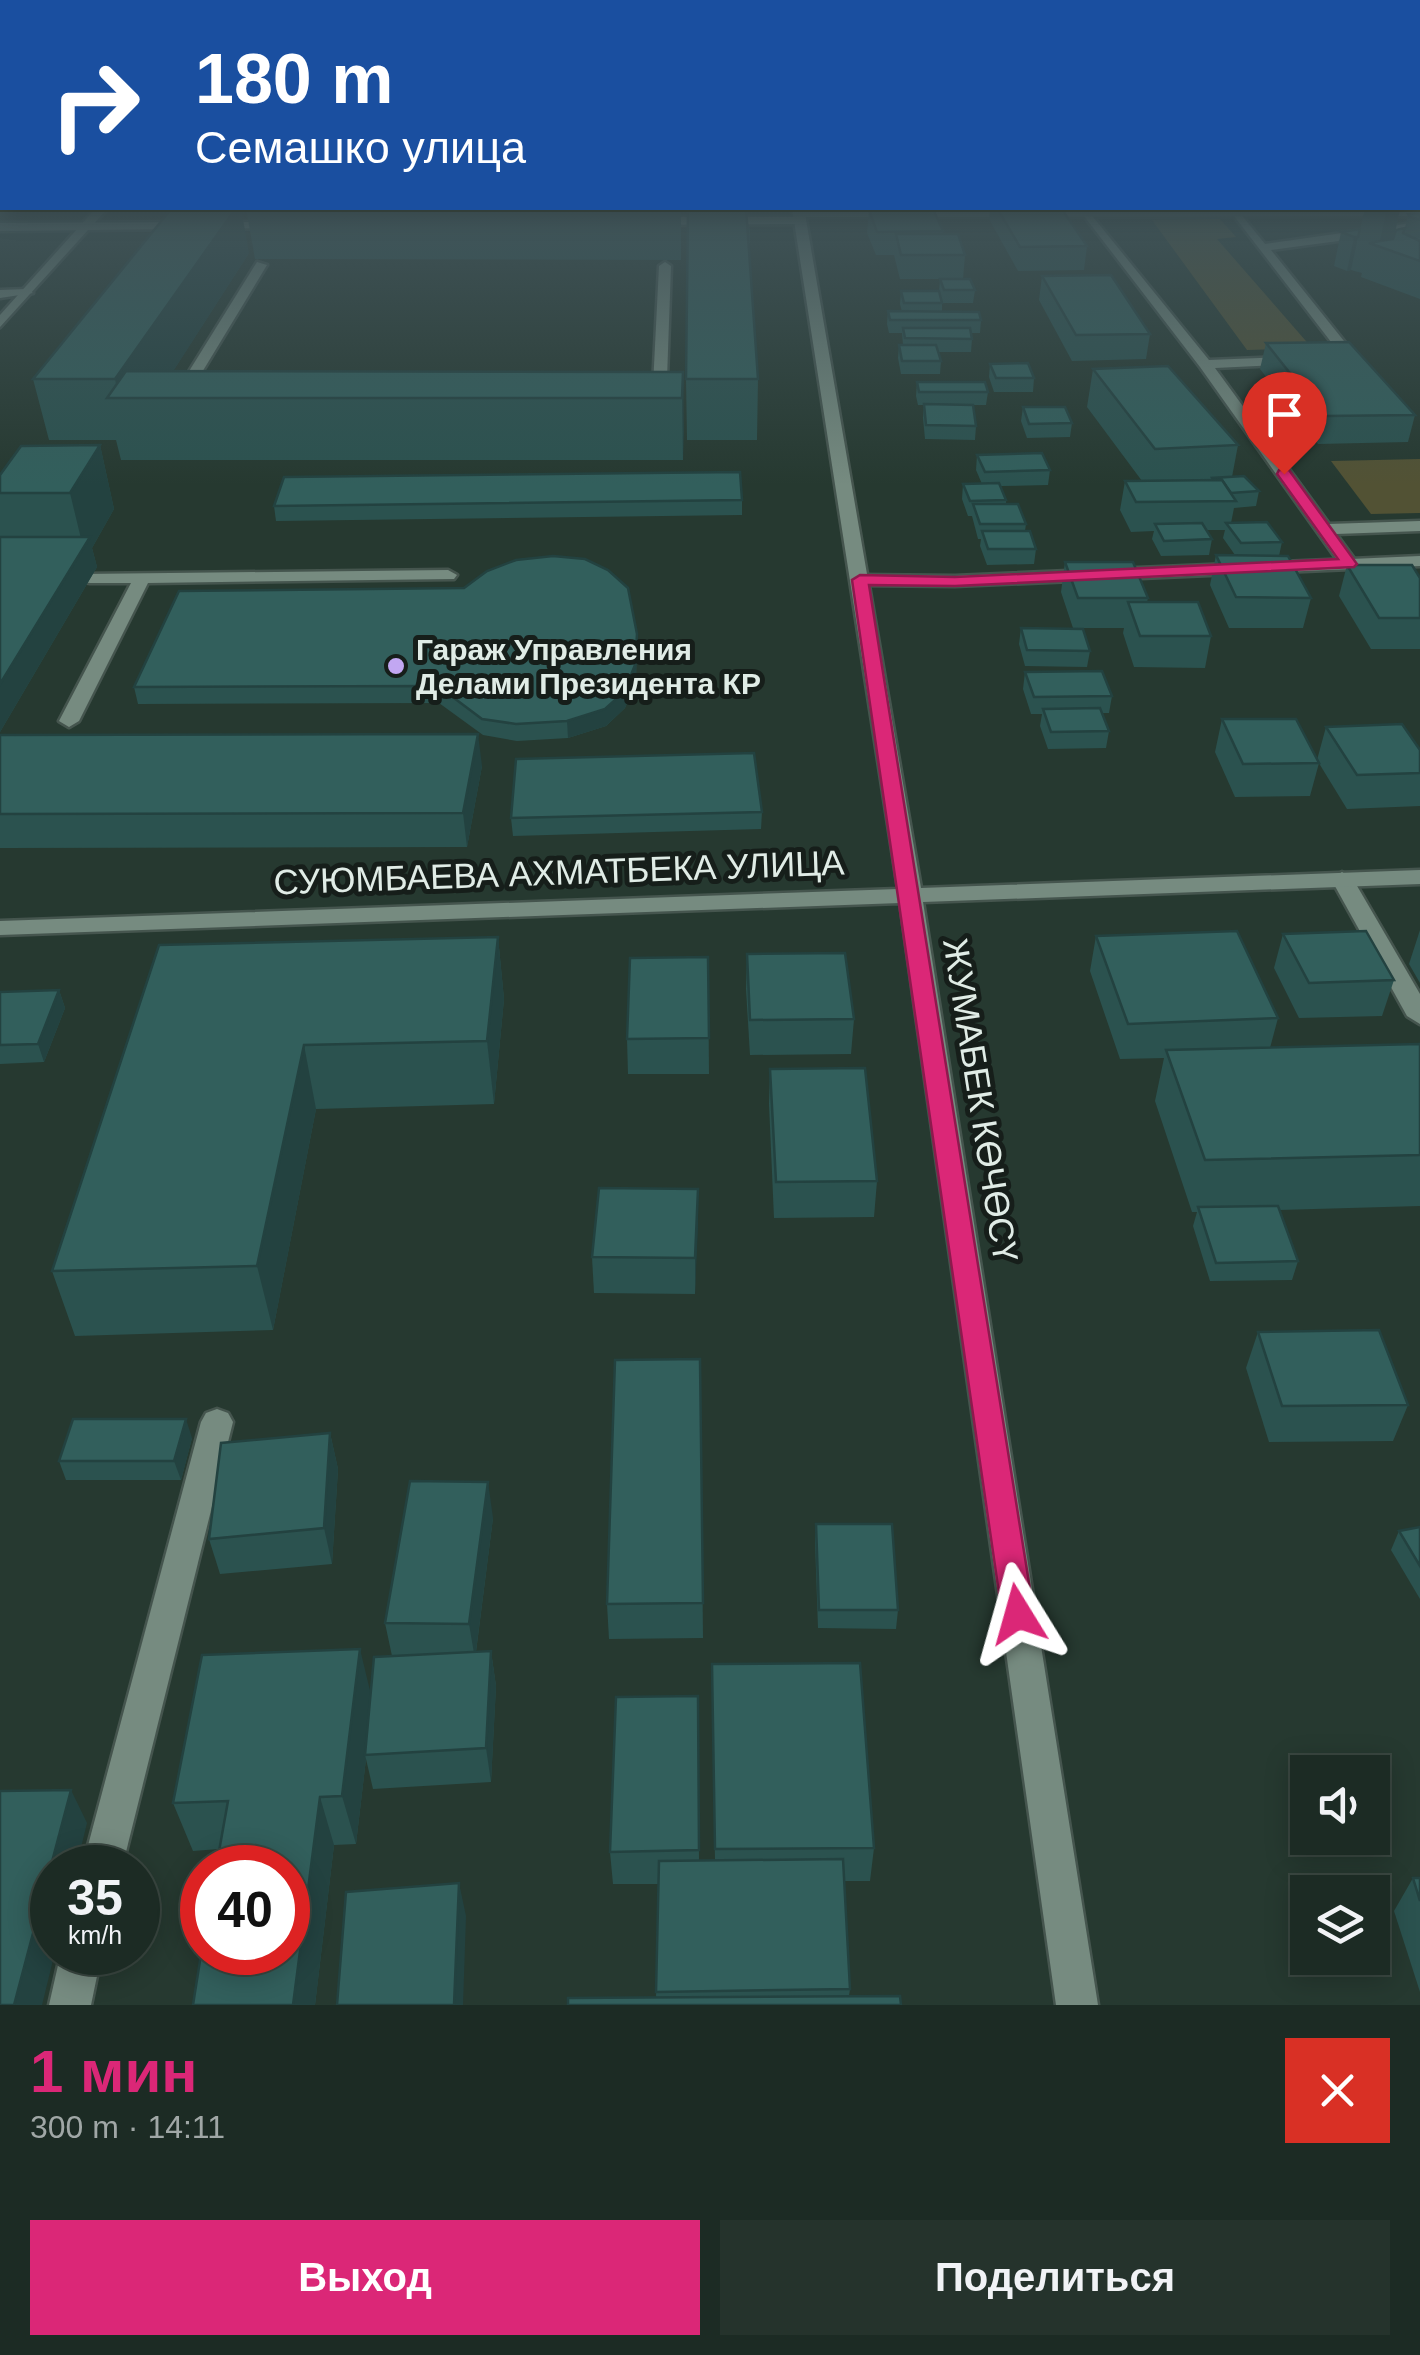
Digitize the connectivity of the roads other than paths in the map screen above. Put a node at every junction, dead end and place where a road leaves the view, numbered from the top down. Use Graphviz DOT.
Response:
graph roads {
  1 [pos="21,299"];
  2 [pos="240,299"];
  3 [pos="664,299"];
  4 [pos="813,299"];
  5 [pos="1152,299"];
  6 [pos="1303,299"];
  7 [pos="0,324"];
  8 [pos="1205,364"];
  9 [pos="173,408"];
  10 [pos="658,426"];
  11 [pos="1420,526"];
  12 [pos="1324,528"];
  13 [pos="1420,562"];
  14 [pos="1349,564"];
  15 [pos="448,575"];
  16 [pos="90,578"];
  17 [pos="142,578"];
  18 [pos="860,580"];
  19 [pos="69,721"];
  20 [pos="1420,876"];
  21 [pos="1342,879"];
  22 [pos="910,894"];
  23 [pos="0,928"];
  24 [pos="1420,1016"];
  25 [pos="216,1422"];
  26 [pos="108,1845"];
  27 [pos="77,1975"];
  28 [pos="70,2005"];
  29 [pos="1077,2005"];
  1 -- 7 [label="street"];
  2 -- 9 [label="street"];
  3 -- 10 [label="street"];
  4 -- 18 [label="street, ЖУМАБЕК КӨЧӨСҮ"];
  5 -- 8 [label="street"];
  6 -- 8 [label="street"];
  8 -- 12 [label="street"];
  11 -- 12 [label="street"];
  12 -- 14 [label="street"];
  13 -- 14 [label="street"];
  14 -- 18 [label="street"];
  15 -- 17 [label="street"];
  16 -- 17 [label="street"];
  17 -- 19 [label="street"];
  18 -- 22 [label="street, ЖУМАБЕК КӨЧӨСҮ"];
  20 -- 21 [label="street, СУЮМБАЕВА АХМАТБЕКА УЛИЦА"];
  21 -- 22 [label="street, СУЮМБАЕВА АХМАТБЕКА УЛИЦА"];
  21 -- 24 [label="street"];
  22 -- 23 [label="street, СУЮМБАЕВА АХМАТБЕКА УЛИЦА"];
  22 -- 29 [label="street, ЖУМАБЕК КӨЧӨСҮ"];
  25 -- 26 [label="street"];
  27 -- 28 [label="street"];
}
